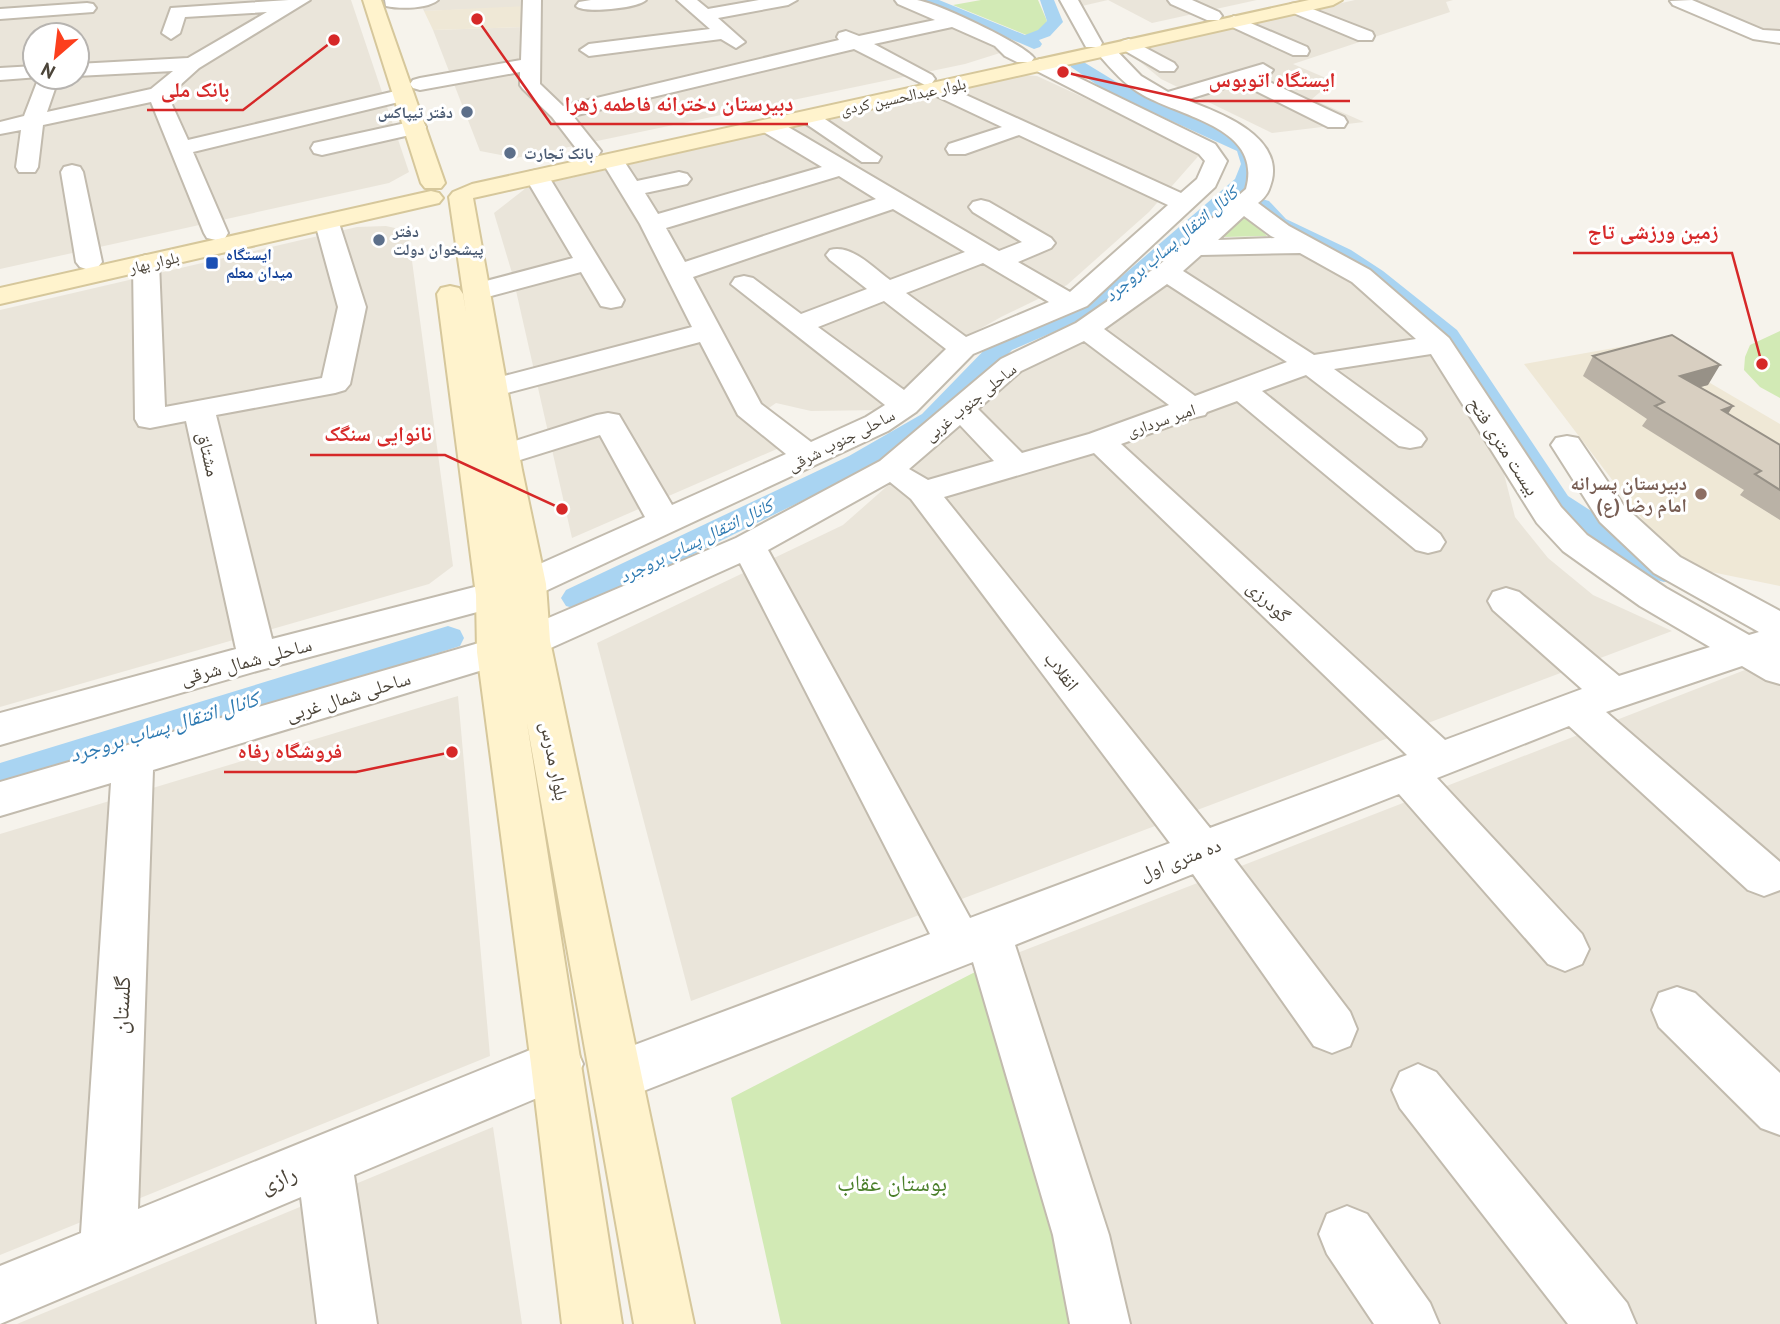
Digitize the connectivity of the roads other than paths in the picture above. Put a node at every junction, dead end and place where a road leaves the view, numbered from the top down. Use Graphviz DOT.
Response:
graph roads {
  1 [pos="429,0"];
  2 [pos="532,0"];
  3 [pos="637,0"];
  4 [pos="686,0"];
  5 [pos="788,0"];
  6 [pos="904,0"];
  7 [pos="1069,0"];
  8 [pos="1177,0"];
  9 [pos="1333,0"];
  10 [pos="385,1"];
  11 [pos="1679,1"];
  12 [pos="1288,2"];
  13 [pos="296,3"];
  14 [pos="90,4"];
  15 [pos="585,6"];
  16 [pos="0,14"];
  17 [pos="704,15"];
  18 [pos="1213,16"];
  19 [pos="81,21"];
  20 [pos="955,21"];
  21 [pos="1234,21"];
  22 [pos="862,23"];
  23 [pos="257,26"];
  24 [pos="220,29"];
  25 [pos="195,31"];
  26 [pos="724,33"];
  27 [pos="1365,36"];
  28 [pos="1780,37"];
  29 [pos="856,43"];
  30 [pos="623,46"];
  31 [pos="1109,46"];
  32 [pos="589,50"];
  33 [pos="1300,51"];
  34 [pos="1032,62"];
  35 [pos="637,63"];
  36 [pos="192,64"];
  37 [pos="530,64"];
  38 [pos="761,64"];
  39 [pos="1167,67"];
  40 [pos="91,69"];
  41 [pos="1263,70"];
  42 [pos="21,73"];
  43 [pos="0,75"];
  44 [pos="1241,76"];
  45 [pos="931,84"];
  46 [pos="412,89"];
  47 [pos="44,91"];
  48 [pos="158,96"];
  49 [pos="1166,99"];
  50 [pos="429,109"];
  51 [pos="559,113"];
  52 [pos="809,117"];
  53 [pos="33,121"];
  54 [pos="1336,122"];
  55 [pos="770,125"];
  56 [pos="415,127"];
  57 [pos="0,128"];
  58 [pos="1020,128"];
  59 [pos="322,148"];
  60 [pos="180,149"];
  61 [pos="957,149"];
  62 [pos="601,156"];
  63 [pos="872,158"];
  64 [pos="27,167"];
  65 [pos="842,168"];
  66 [pos="533,171"];
  67 [pos="72,172"];
  68 [pos="679,178"];
  69 [pos="632,189"];
  70 [pos="446,190"];
  71 [pos="895,200"];
  72 [pos="1184,203"];
  73 [pos="1244,204"];
  74 [pos="981,207"];
  75 [pos="323,216"];
  76 [pos="652,224"];
  77 [pos="216,233"];
  78 [pos="1305,245"];
  79 [pos="1194,248"];
  80 [pos="839,255"];
  81 [pos="991,257"];
  82 [pos="89,262"];
  83 [pos="588,262"];
  84 [pos="146,263"];
  85 [pos="1167,272"];
  86 [pos="678,273"];
  87 [pos="0,281"];
  88 [pos="744,284"];
  89 [pos="887,291"];
  90 [pos="476,292"];
  91 [pos="0,296"];
  92 [pos="611,300"];
  93 [pos="1069,303"];
  94 [pos="798,325"];
  95 [pos="1086,329"];
  96 [pos="708,331"];
  97 [pos="1439,344"];
  98 [pos="963,348"];
  99 [pos="1309,364"];
  100 [pos="492,388"];
  101 [pos="1242,390"];
  102 [pos="905,406"];
  103 [pos="960,408"];
  104 [pos="199,409"];
  105 [pos="1194,409"];
  106 [pos="1410,439"];
  107 [pos="1100,441"];
  108 [pos="1567,445"];
  109 [pos="504,455"];
  110 [pos="810,457"];
  111 [pos="1016,465"];
  112 [pos="891,468"];
  113 [pos="923,492"];
  114 [pos="665,523"];
  115 [pos="1428,542"];
  116 [pos="748,546"];
  117 [pos="511,590"];
  118 [pos="1506,601"];
  119 [pos="1780,627"];
  120 [pos="1763,644"];
  121 [pos="513,646"];
  122 [pos="257,657"];
  123 [pos="1780,670"];
  124 [pos="1594,701"];
  125 [pos="0,729"];
  126 [pos="133,760"];
  127 [pos="1422,767"];
  128 [pos="0,799"];
  129 [pos="1202,851"];
  130 [pos="1765,876"];
  131 [pos="974,939"];
  132 [pos="1565,949"];
  133 [pos="1676,1010"];
  134 [pos="1332,1030"];
  135 [pos="557,1064"];
  136 [pos="618,1076"];
  137 [pos="1418,1090"];
  138 [pos="1780,1109"];
  139 [pos="324,1160"];
  140 [pos="1347,1234"];
  141 [pos="108,1250"];
  142 [pos="0,1295"];
  143 [pos="347,1324"];
  144 [pos="592,1324"];
  145 [pos="664,1324"];
  146 [pos="1100,1324"];
  147 [pos="1409,1324"];
  148 [pos="1606,1324"];
  1 -- 10 [label="street"];
  2 -- 37 [label="street"];
  3 -- 15 [label="street"];
  4 -- 17 [label="street"];
  5 -- 17 [label="street"];
  6 -- 20 [label="street"];
  7 -- 31 [label="street, ساحلی جنوب غربی"];
  8 -- 18 [label="street"];
  9 -- 12 [label="main road, بلوار عبدالحسین کردی"];
  10 -- 46 [label="main road"];
  11 -- 28 [label="street"];
  12 -- 18 [label="main road, بلوار عبدالحسین کردی"];
  12 -- 21 [label="main road, بلوار عبدالحسین کردی"];
  12 -- 27 [label="street"];
  13 -- 23 [label="street"];
  13 -- 25 [label="street"];
  14 -- 16 [label="street"];
  14 -- 19 [label="street"];
  17 -- 26 [label="street"];
  18 -- 31 [label="main road, بلوار عبدالحسین کردی"];
  20 -- 29 [label="street"];
  20 -- 34 [label="street"];
  21 -- 31 [label="main road, بلوار عبدالحسین کردی"];
  21 -- 33 [label="street"];
  22 -- 29 [label="street"];
  23 -- 24 [label="street"];
  23 -- 36 [label="street"];
  26 -- 30 [label="street"];
  26 -- 38 [label="street"];
  29 -- 38 [label="street"];
  29 -- 45 [label="street"];
  30 -- 32 [label="street"];
  30 -- 35 [label="street"];
  31 -- 34 [label="main road, بلوار عبدالحسین کردی"];
  31 -- 39 [label="street"];
  31 -- 49 [label="street, ساحلی جنوب غربی"];
  34 -- 45 [label="main road, بلوار عبدالحسین کردی"];
  34 -- 72 [label="street, ساحلی جنوب شرقی"];
  36 -- 40 [label="street"];
  36 -- 48 [label="street"];
  37 -- 46 [label="street"];
  37 -- 51 [label="street"];
  38 -- 51 [label="street"];
  41 -- 44 [label="street"];
  42 -- 43 [label="street"];
  44 -- 49 [label="street"];
  44 -- 54 [label="street"];
  45 -- 52 [label="main road, بلوار عبدالحسین کردی"];
  45 -- 58 [label="street"];
  45 -- 62 [label="main road, بلوار عبدالحسین کردی"];
  46 -- 50 [label="main road"];
  46 -- 56 [label="main road"];
  46 -- 60 [label="street"];
  47 -- 53 [label="street"];
  48 -- 53 [label="street"];
  48 -- 60 [label="street"];
  49 -- 73 [label="street, ساحلی جنوب غربی"];
  51 -- 62 [label="street"];
  52 -- 55 [label="main road, بلوار عبدالحسین کردی"];
  52 -- 63 [label="street"];
  53 -- 57 [label="street"];
  53 -- 64 [label="street"];
  55 -- 62 [label="main road, بلوار عبدالحسین کردی"];
  55 -- 65 [label="street"];
  56 -- 59 [label="street"];
  56 -- 70 [label="main road"];
  58 -- 61 [label="street"];
  58 -- 72 [label="street"];
  60 -- 77 [label="street"];
  62 -- 66 [label="main road, بلوار عبدالحسین کردی"];
  62 -- 69 [label="street"];
  65 -- 71 [label="street"];
  65 -- 76 [label="street"];
  66 -- 70 [label="main road, بلوار عبدالحسین کردی"];
  66 -- 83 [label="street"];
  67 -- 82 [label="street"];
  68 -- 69 [label="street"];
  69 -- 76 [label="street"];
  70 -- 75 [label="main road, بلوار بهار"];
  70 -- 90 [label="main road, بلوار مدرس"];
  70 -- 117 [label="main road, بلوار مدرس"];
  71 -- 81 [label="street"];
  71 -- 86 [label="street"];
  72 -- 93 [label="street, ساحلی جنوب شرقی"];
  73 -- 78 [label="street, بیست متری فتح"];
  73 -- 79 [label="street, ساحلی جنوب غربی"];
  74 -- 81 [label="street"];
  75 -- 77 [label="main road, بلوار بهار"];
  75 -- 84 [label="main road, بلوار بهار"];
  75 -- 104 [label="street"];
  76 -- 86 [label="street"];
  77 -- 82 [label="main road, بلوار بهار"];
  78 -- 79 [label="street"];
  78 -- 97 [label="street, بیست متری فتح"];
  79 -- 85 [label="street, ساحلی جنوب غربی"];
  80 -- 89 [label="street"];
  81 -- 89 [label="street"];
  81 -- 93 [label="street"];
  82 -- 87 [label="main road, بلوار بهار"];
  83 -- 90 [label="street"];
  83 -- 92 [label="street"];
  84 -- 91 [label="main road, بلوار بهار"];
  84 -- 104 [label="street, مشتاق"];
  85 -- 95 [label="street, ساحلی جنوب غربی"];
  85 -- 99 [label="street"];
  86 -- 96 [label="street"];
  88 -- 94 [label="street"];
  89 -- 94 [label="street"];
  89 -- 98 [label="street"];
  90 -- 100 [label="main road, بلوار مدرس"];
  93 -- 98 [label="street, ساحلی جنوب شرقی"];
  94 -- 102 [label="street"];
  95 -- 103 [label="street, ساحلی جنوب غربی"];
  95 -- 105 [label="street"];
  96 -- 100 [label="street"];
  96 -- 110 [label="street"];
  97 -- 99 [label="street, امیر سرداری"];
  97 -- 120 [label="street, بیست متری فتح"];
  98 -- 102 [label="street, ساحلی جنوب شرقی"];
  99 -- 101 [label="street, امیر سرداری"];
  99 -- 106 [label="street"];
  100 -- 109 [label="main road, بلوار مدرس"];
  101 -- 105 [label="street, امیر سرداری"];
  101 -- 115 [label="street"];
  102 -- 110 [label="street, ساحلی جنوب شرقی"];
  103 -- 111 [label="street"];
  103 -- 112 [label="street, ساحلی جنوب غربی"];
  104 -- 122 [label="street, مشتاق"];
  105 -- 107 [label="street, امیر سرداری"];
  107 -- 111 [label="street, امیر سرداری"];
  107 -- 127 [label="street, گودرزی"];
  108 -- 119 [label="street"];
  109 -- 114 [label="street"];
  109 -- 117 [label="main road, بلوار مدرس"];
  110 -- 114 [label="street, ساحلی جنوب شرقی"];
  111 -- 113 [label="street, امیر سرداری"];
  112 -- 113 [label="street"];
  112 -- 116 [label="street, ساحلی جنوب غربی"];
  113 -- 129 [label="street, انقلاب"];
  114 -- 117 [label="street, ساحلی جنوب شرقی"];
  116 -- 121 [label="street, ساحلی جنوب غربی"];
  116 -- 131 [label="street"];
  117 -- 121 [label="main road, بلوار مدرس"];
  117 -- 122 [label="street, ساحلی شمال شرقی"];
  118 -- 124 [label="street"];
  120 -- 123 [label="street, بیست متری فتح"];
  120 -- 124 [label="street, ده متری اول"];
  121 -- 126 [label="street, ساحلی شمال غربی"];
  121 -- 135 [label="main road, بلوار مدرس"];
  121 -- 136 [label="main road, بلوار مدرس"];
  122 -- 125 [label="street, ساحلی شمال شرقی"];
  124 -- 127 [label="street, ده متری اول"];
  124 -- 130 [label="street"];
  126 -- 128 [label="street, ساحلی شمال غربی"];
  126 -- 141 [label="street, گلستان"];
  127 -- 129 [label="street, ده متری اول"];
  127 -- 132 [label="street, گودرزی"];
  129 -- 131 [label="street, ده متری اول"];
  129 -- 134 [label="street, انقلاب"];
  131 -- 136 [label="street, ده متری اول"];
  131 -- 146 [label="street"];
  133 -- 138 [label="street"];
  135 -- 139 [label="street, رازی"];
  135 -- 144 [label="main road, بلوار مدرس"];
  136 -- 145 [label="main road, بلوار مدرس"];
  137 -- 148 [label="street"];
  139 -- 141 [label="street, رازی"];
  139 -- 143 [label="street"];
  140 -- 147 [label="street"];
  141 -- 142 [label="street, رازی"];
}
